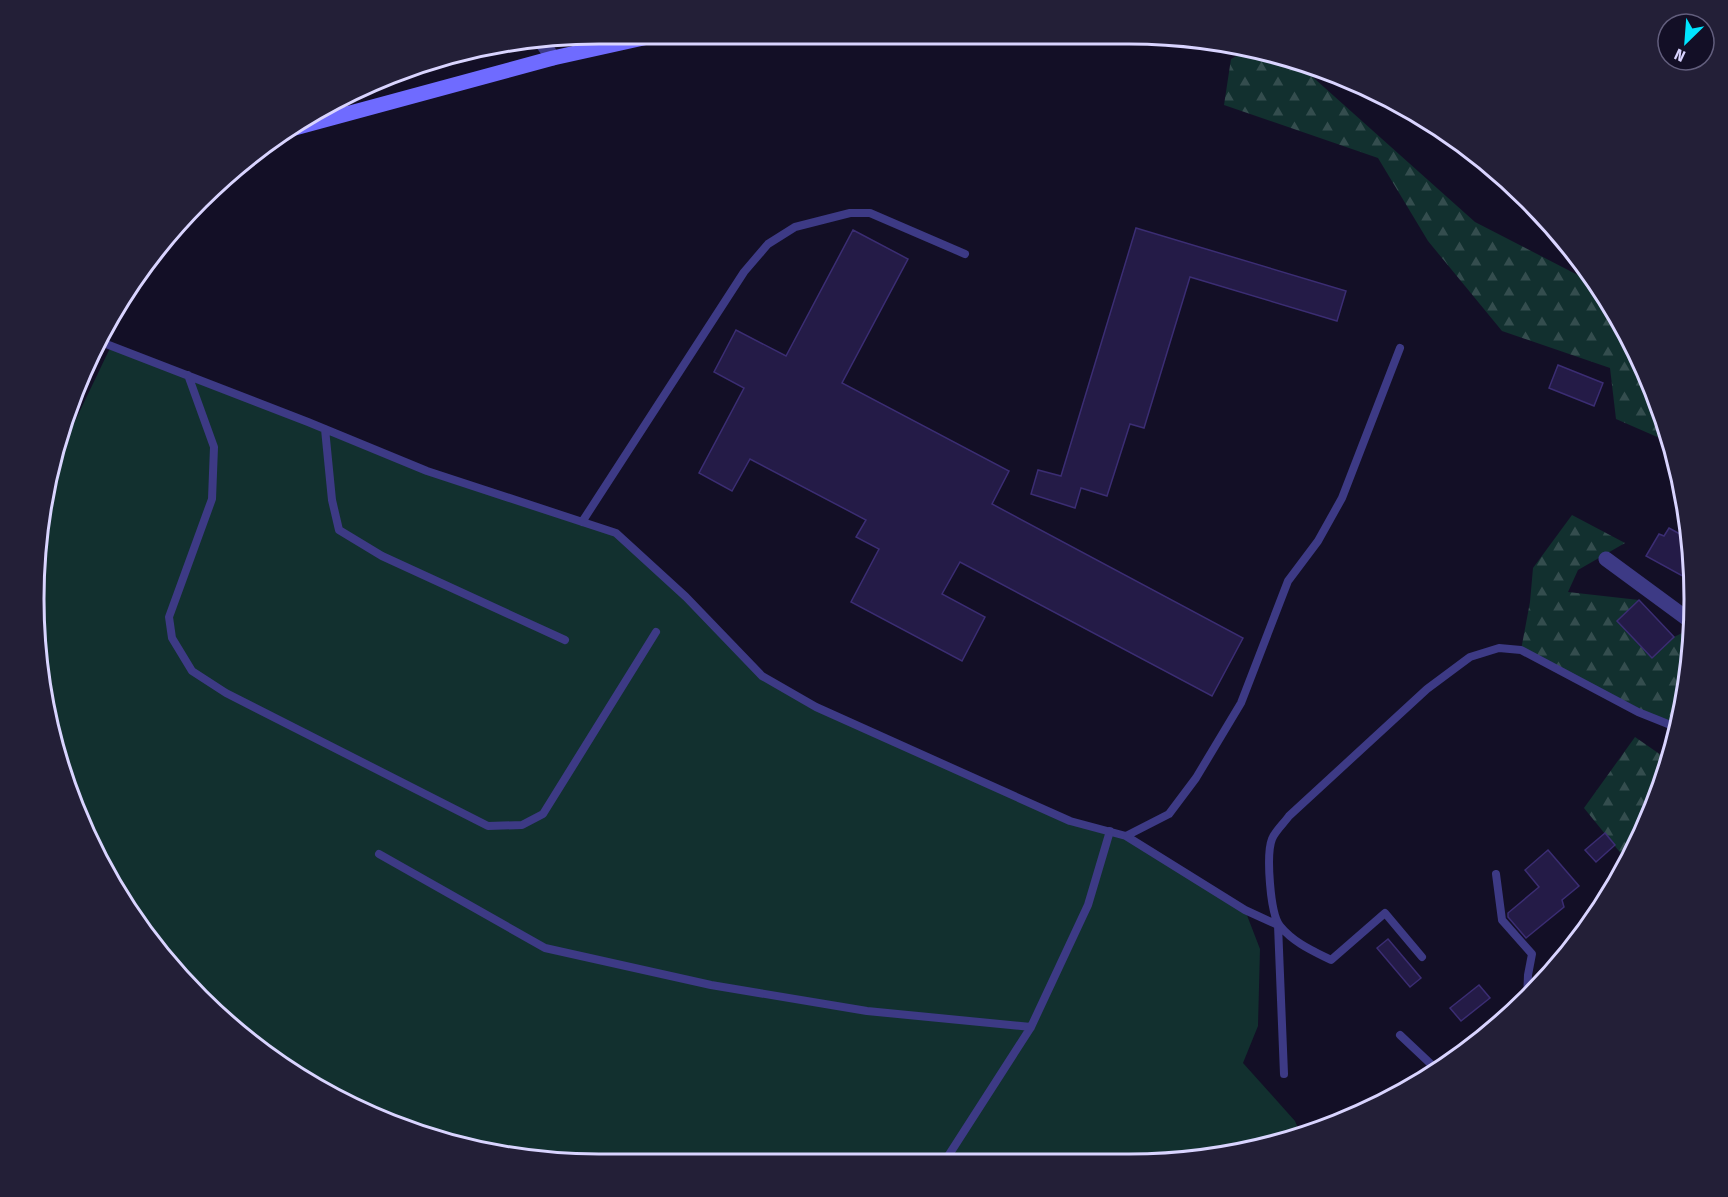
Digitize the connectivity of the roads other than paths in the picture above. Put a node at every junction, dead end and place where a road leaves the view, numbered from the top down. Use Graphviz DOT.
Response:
graph roads {
  1 [pos="616,44"];
  2 [pos="545,46"];
  3 [pos="553,58"];
  4 [pos="325,116"];
  5 [pos="965,254"];
  6 [pos="106,344"];
  7 [pos="1400,348"];
  8 [pos="188,375"];
  9 [pos="325,429"];
  10 [pos="582,522"];
  11 [pos="1606,559"];
  12 [pos="1684,616"];
  13 [pos="656,632"];
  14 [pos="565,640"];
  15 [pos="1670,725"];
  16 [pos="1110,831"];
  17 [pos="1126,836"];
  18 [pos="379,854"];
  19 [pos="1496,874"];
  20 [pos="1278,925"];
  21 [pos="1422,957"];
  22 [pos="1528,985"];
  23 [pos="1031,1027"];
  24 [pos="1400,1035"];
  25 [pos="1431,1064"];
  26 [pos="1284,1074"];
  27 [pos="949,1154"];
  1 -- 3 [label="main road"];
  2 -- 3 [label="street"];
  3 -- 4 [label="main road"];
  5 -- 10 [label="lane"];
  6 -- 8 [label="lane"];
  7 -- 17 [label="lane"];
  8 -- 9 [label="lane"];
  8 -- 13 [label="lane"];
  9 -- 10 [label="lane"];
  9 -- 14 [label="lane"];
  10 -- 16 [label="lane"];
  11 -- 12 [label="street"];
  15 -- 20 [label="lane"];
  16 -- 17 [label="lane"];
  16 -- 23 [label="lane"];
  17 -- 20 [label="lane"];
  18 -- 23 [label="lane"];
  19 -- 22 [label="lane"];
  20 -- 21 [label="lane"];
  20 -- 26 [label="lane"];
  23 -- 27 [label="lane"];
  24 -- 25 [label="lane"];
}
